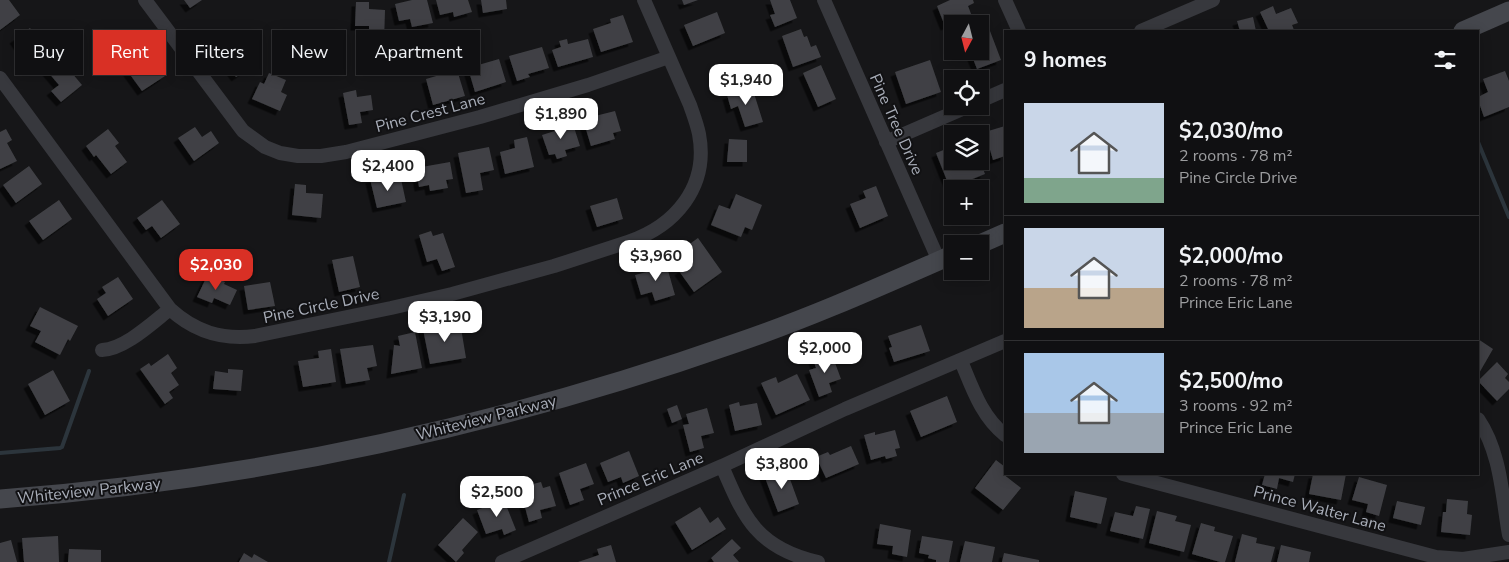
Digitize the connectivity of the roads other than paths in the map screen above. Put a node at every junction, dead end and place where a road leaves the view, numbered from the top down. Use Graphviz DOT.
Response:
graph roads {
  1 [pos="145,0"];
  2 [pos="644,0"];
  3 [pos="824,0"];
  4 [pos="1005,0"];
  5 [pos="1213,0"];
  6 [pos="1185,6"];
  7 [pos="1509,11"];
  8 [pos="1019,30"];
  9 [pos="1143,30"];
  10 [pos="1465,30"];
  11 [pos="669,56"];
  12 [pos="0,78"];
  13 [pos="1004,90"];
  14 [pos="989,97"];
  15 [pos="948,115"];
  16 [pos="886,142"];
  17 [pos="1004,233"];
  18 [pos="989,240"];
  19 [pos="944,254"];
  20 [pos="944,259"];
  21 [pos="170,309"];
  22 [pos="1004,341"];
  23 [pos="102,350"];
  24 [pos="961,360"];
  25 [pos="1479,420"];
  26 [pos="1004,434"];
  27 [pos="722,466"];
  28 [pos="1127,475"];
  29 [pos="0,500"];
  30 [pos="1509,536"];
  31 [pos="1509,552"];
  32 [pos="502,562"];
  33 [pos="818,562"];
  1 -- 11 [label="street, Pine Crest Lane"];
  2 -- 11 [label="street, Pine Circle Drive"];
  3 -- 16 [label="street, Pine Tree Drive"];
  4 -- 8 [label="street"];
  5 -- 6 [label="street"];
  6 -- 9 [label="street"];
  7 -- 10 [label="street"];
  11 -- 21 [label="street, Pine Circle Drive"];
  12 -- 21 [label="street, Pine Circle Drive"];
  13 -- 14 [label="street"];
  15 -- 16 [label="street"];
  16 -- 19 [label="street, Pine Tree Drive"];
  17 -- 18 [label="street"];
  20 -- 29 [label="street, Whiteview Parkway"];
  21 -- 23 [label="street"];
  22 -- 24 [label="street, Prince Eric Lane"];
  24 -- 26 [label="street"];
  24 -- 27 [label="street, Prince Eric Lane"];
  25 -- 30 [label="street"];
  27 -- 32 [label="street, Prince Eric Lane"];
  27 -- 33 [label="street"];
  28 -- 31 [label="street, Prince Walter Lane"];
}
